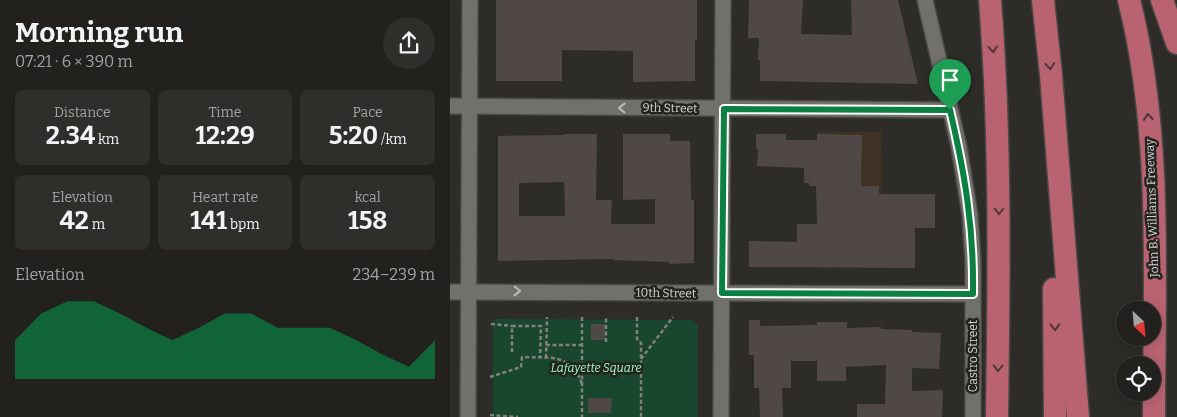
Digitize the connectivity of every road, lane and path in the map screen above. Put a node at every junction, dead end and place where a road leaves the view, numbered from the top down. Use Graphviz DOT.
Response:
graph roads {
  1 [pos="470,0"];
  2 [pos="724,0"];
  3 [pos="925,0"];
  4 [pos="990,0"];
  5 [pos="1043,0"];
  6 [pos="1129,0"];
  7 [pos="1162,0"];
  8 [pos="1177,43"];
  9 [pos="450,106"];
  10 [pos="469,106"];
  11 [pos="724,109"];
  12 [pos="950,110"];
  13 [pos="1059,174"];
  14 [pos="468,291"];
  15 [pos="450,292"];
  16 [pos="722,293"];
  17 [pos="973,294"];
  18 [pos="1154,301"];
  19 [pos="546,317"];
  20 [pos="582,317"];
  21 [pos="606,317"];
  22 [pos="637,317"];
  23 [pos="673,317"];
  24 [pos="491,324"];
  25 [pos="512,326"];
  26 [pos="541,330"];
  27 [pos="547,330"];
  28 [pos="606,342"];
  29 [pos="546,345"];
  30 [pos="582,345"];
  31 [pos="1154,346"];
  32 [pos="1158,346"];
  33 [pos="512,352"];
  34 [pos="540,357"];
  35 [pos="546,358"];
  36 [pos="640,360"];
  37 [pos="490,377"];
  38 [pos="582,384"];
  39 [pos="490,415"];
  40 [pos="468,417"];
  41 [pos="518,417"];
  42 [pos="582,417"];
  43 [pos="642,417"];
  44 [pos="721,417"];
  45 [pos="973,417"];
  46 [pos="997,417"];
  47 [pos="1055,417"];
  48 [pos="1078,417"];
  49 [pos="1154,417"];
  50 [pos="1169,417"];
  1 -- 10 [label="street"];
  2 -- 11 [label="street"];
  3 -- 12 [label="street, Castro Street"];
  4 -- 46 [label="highway, one-way"];
  5 -- 13 [label="highway, one-way"];
  18 -- 6 [label="highway, John B. Williams Freeway, one-way"];
  7 -- 8 [label="highway"];
  9 -- 10 [label="street, 9th Street"];
  11 -- 10 [label="street, 9th Street, one-way"];
  10 -- 14 [label="street"];
  11 -- 12 [label="street, 9th Street"];
  11 -- 16 [label="street"];
  12 -- 17 [label="street, Castro Street"];
  13 -- 47 [label="highway, one-way"];
  13 -- 48 [label="highway"];
  14 -- 15 [label="street, 10th Street"];
  14 -- 16 [label="street, 10th Street, one-way"];
  14 -- 40 [label="street"];
  16 -- 17 [label="street, 10th Street"];
  16 -- 44 [label="street"];
  17 -- 45 [label="street, Castro Street"];
  19 -- 27 [label="path"];
  20 -- 30 [label="path"];
  21 -- 28 [label="path"];
  22 -- 36 [label="path"];
  23 -- 36 [label="path"];
  24 -- 25 [label="path"];
  25 -- 26 [label="path"];
  25 -- 33 [label="path"];
  26 -- 27 [label="path"];
  26 -- 34 [label="path"];
  27 -- 29 [label="path"];
  29 -- 30 [label="path"];
  29 -- 35 [label="path"];
  30 -- 38 [label="path"];
  31 -- 49 [label="highway, John B. Williams Freeway"];
  32 -- 50 [label="highway"];
  34 -- 35 [label="path"];
  34 -- 37 [label="path"];
  35 -- 38 [label="path"];
  36 -- 43 [label="path"];
  38 -- 42 [label="path"];
  39 -- 41 [label="path"];
}
